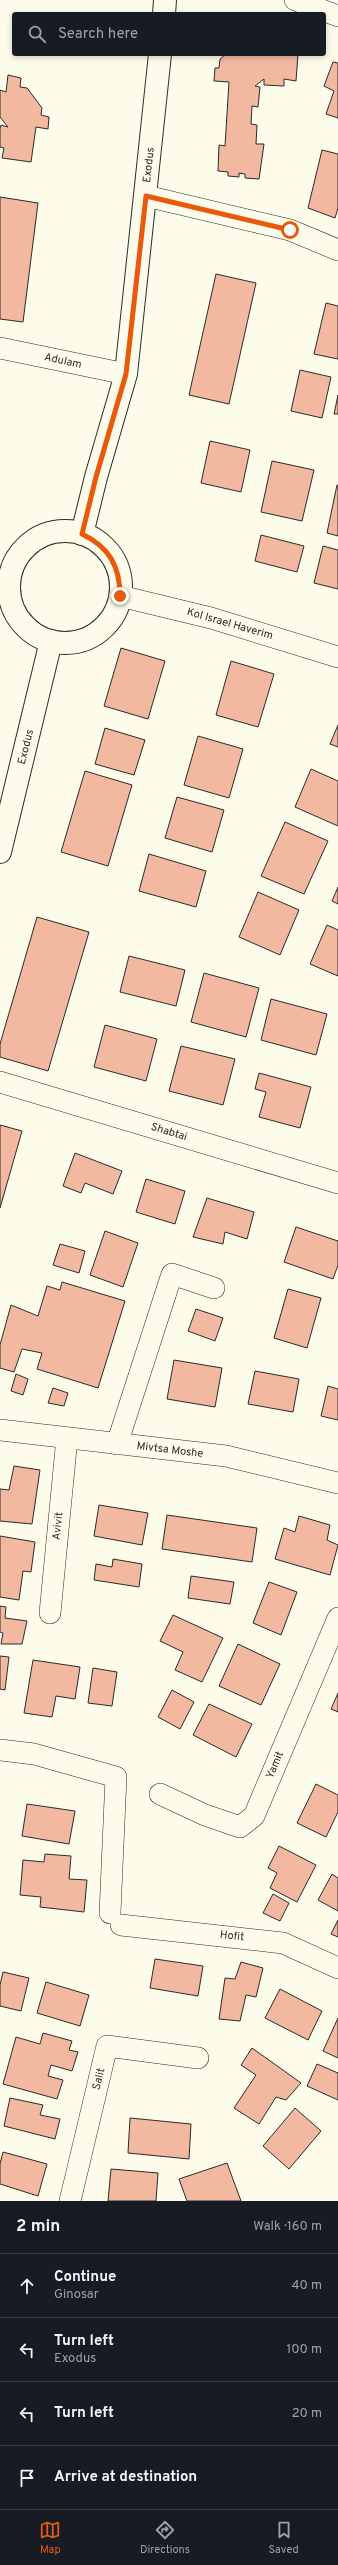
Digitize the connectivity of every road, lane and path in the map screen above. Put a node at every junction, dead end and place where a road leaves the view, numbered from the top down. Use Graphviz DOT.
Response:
graph roads {
  1 [pos="165,0"];
  2 [pos="295,0"];
  3 [pos="164,12"];
  4 [pos="338,16"];
  5 [pos="160,56"];
  6 [pos="146,196"];
  7 [pos="338,250"];
  8 [pos="0,348"];
  9 [pos="126,374"];
  10 [pos="82,534"];
  11 [pos="5,572"];
  12 [pos="120,596"];
  13 [pos="51,641"];
  14 [pos="338,657"];
  15 [pos="0,852"];
  16 [pos="0,1082"];
  17 [pos="338,1183"];
  18 [pos="214,1288"];
  19 [pos="0,1430"];
  20 [pos="67,1438"];
  21 [pos="117,1444"];
  22 [pos="338,1483"];
  23 [pos="50,1613"];
  24 [pos="338,1618"];
  25 [pos="0,1750"];
  26 [pos="160,1794"];
  27 [pos="338,1968"];
  28 [pos="198,2058"];
  29 [pos="70,2201"];
  1 -- 3 [label="street"];
  2 -- 4 [label="street"];
  5 -- 6 [label="street, Exodus"];
  6 -- 7 [label="street"];
  6 -- 9 [label="street, Exodus"];
  8 -- 9 [label="street, Adulam"];
  9 -- 10 [label="street, Exodus"];
  10 -- 11 [label="street"];
  10 -- 12 [label="street"];
  11 -- 13 [label="street"];
  12 -- 13 [label="street"];
  12 -- 14 [label="street, Kol Israel Haverim"];
  13 -- 15 [label="street, Exodus"];
  16 -- 17 [label="street, Shabtai"];
  18 -- 21 [label="street"];
  19 -- 20 [label="street, Mivtsa Moshe"];
  20 -- 21 [label="street, Mivtsa Moshe"];
  20 -- 23 [label="street, Avivit"];
  21 -- 22 [label="street, Mivtsa Moshe"];
  24 -- 26 [label="street, Yamit"];
  25 -- 27 [label="street, Hofit"];
  28 -- 29 [label="street, Salit"];
}
